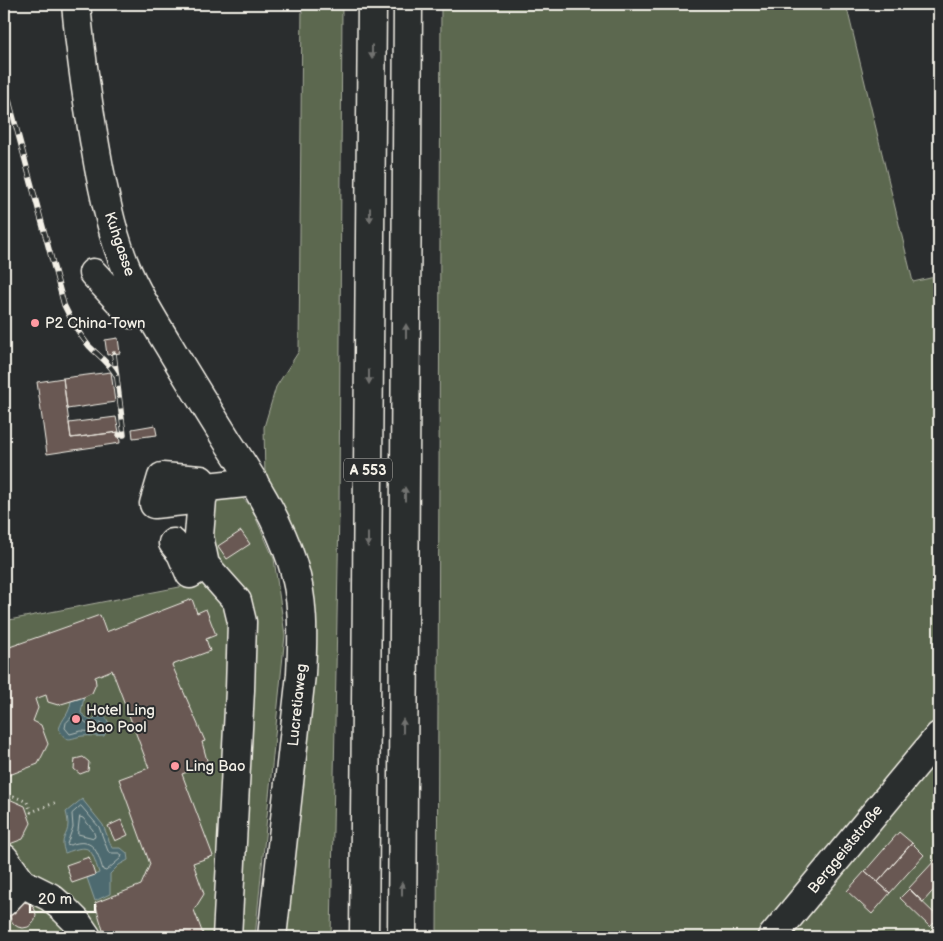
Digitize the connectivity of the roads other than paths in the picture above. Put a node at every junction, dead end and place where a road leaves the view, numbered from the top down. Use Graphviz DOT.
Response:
graph roads {
  1 [pos="76,4"];
  2 [pos="372,4"];
  3 [pos="408,4"];
  4 [pos="93,273"];
  5 [pos="149,313"];
  6 [pos="254,482"];
  7 [pos="173,543"];
  8 [pos="205,565"];
  9 [pos="939,736"];
  10 [pos="4,858"];
  11 [pos="13,892"];
  12 [pos="87,937"];
  13 [pos="226,937"];
  14 [pos="272,937"];
  15 [pos="364,937"];
  16 [pos="402,937"];
  17 [pos="772,937"];
  1 -- 5 [label="main road, Kuhgasse"];
  2 -- 15 [label="main road, A 553, one-way"];
  16 -- 3 [label="main road, A 553, one-way"];
  4 -- 5 [label="main road"];
  5 -- 6 [label="main road, Kuhgasse"];
  6 -- 8 [label="main road"];
  6 -- 14 [label="main road, Lucretiaweg"];
  7 -- 8 [label="main road"];
  8 -- 13 [label="main road"];
  9 -- 17 [label="main road, Berggeiststraße"];
  10 -- 11 [label="main road"];
  11 -- 12 [label="main road"];
}
